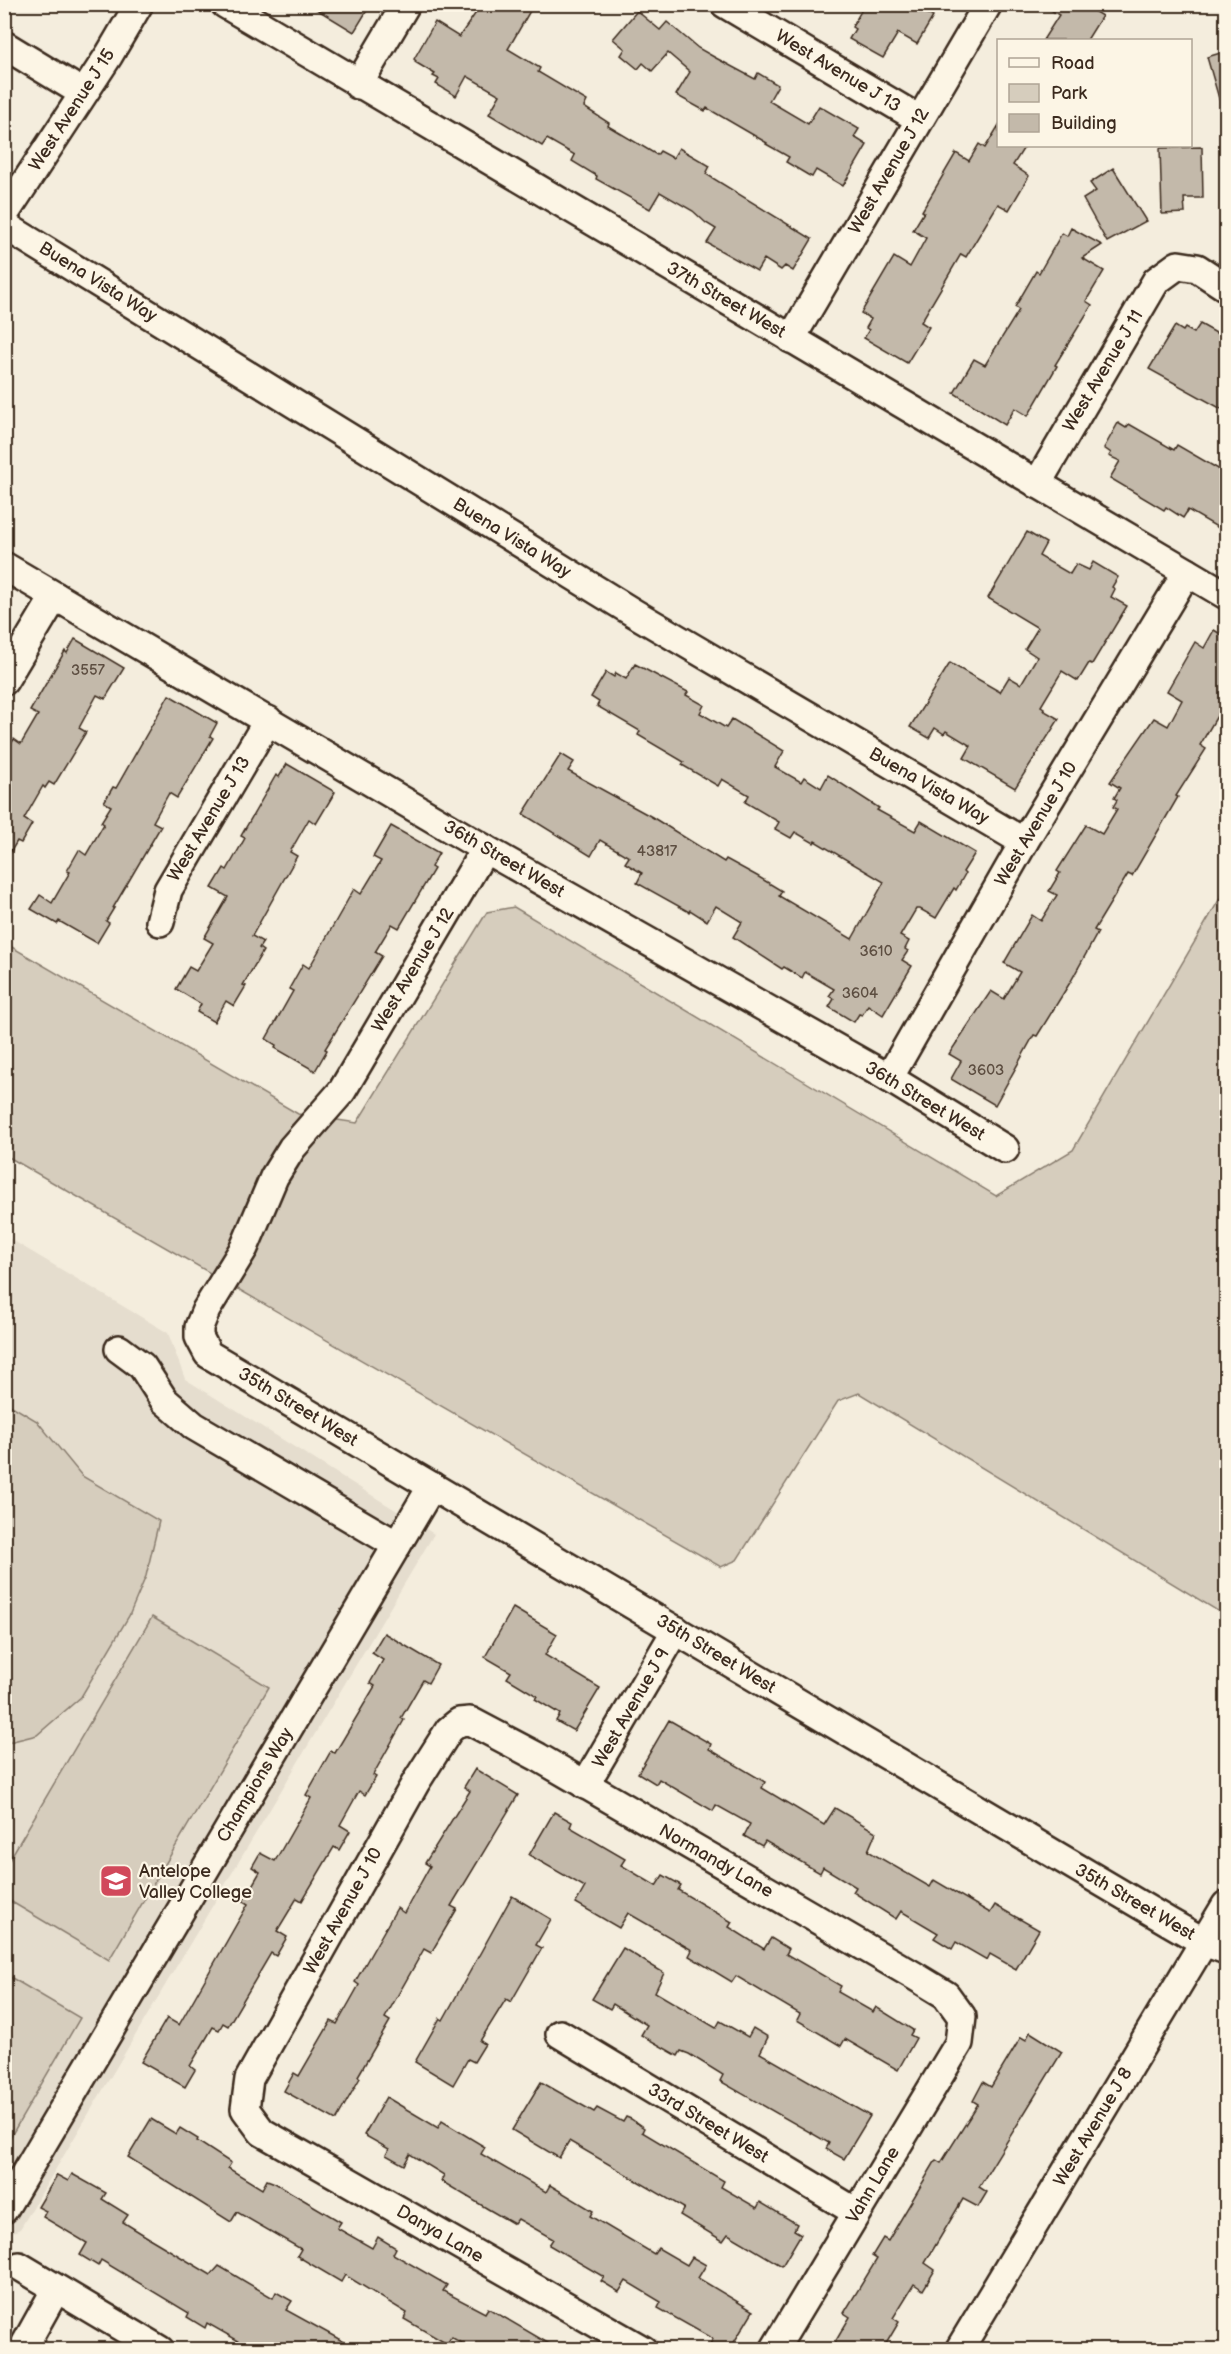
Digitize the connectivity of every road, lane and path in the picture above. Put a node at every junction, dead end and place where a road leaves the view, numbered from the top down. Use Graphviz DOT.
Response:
graph roads {
  1 [pos="139,4"];
  2 [pos="225,4"];
  3 [pos="406,4"];
  4 [pos="725,4"];
  5 [pos="988,4"];
  6 [pos="4,45"];
  7 [pos="358,85"];
  8 [pos="83,93"];
  9 [pos="919,119"];
  10 [pos="4,215"];
  11 [pos="4,225"];
  12 [pos="1227,286"];
  13 [pos="791,339"];
  14 [pos="1037,484"];
  15 [pos="4,566"];
  16 [pos="1187,572"];
  17 [pos="1227,595"];
  18 [pos="55,596"];
  19 [pos="4,681"];
  20 [pos="268,720"];
  21 [pos="1024,842"];
  22 [pos="485,849"];
  23 [pos="160,922"];
  24 [pos="889,1078"];
  25 [pos="1005,1149"];
  26 [pos="119,1348"];
  27 [pos="208,1354"];
  28 [pos="432,1486"];
  29 [pos="397,1545"];
  30 [pos="676,1630"];
  31 [pos="459,1722"];
  32 [pos="585,1785"];
  33 [pos="1227,1905"];
  34 [pos="1215,1946"];
  35 [pos="962,2017"];
  36 [pos="560,2034"];
  37 [pos="245,2109"];
  38 [pos="4,2209"];
  39 [pos="856,2212"];
  40 [pos="19,2266"];
  41 [pos="56,2289"];
  42 [pos="22,2349"];
  43 [pos="160,2349"];
  44 [pos="643,2349"];
  45 [pos="774,2349"];
  46 [pos="959,2349"];
  1 -- 8 [label="street, West Avenue J 15"];
  2 -- 7 [label="street, 37th Street West"];
  3 -- 7 [label="street"];
  4 -- 9 [label="street, West Avenue J 13"];
  5 -- 9 [label="street, West Avenue J 12"];
  6 -- 8 [label="street"];
  7 -- 13 [label="street, 37th Street West"];
  8 -- 10 [label="street, West Avenue J 15"];
  9 -- 13 [label="street, West Avenue J 12"];
  11 -- 21 [label="street, Buena Vista Way"];
  12 -- 14 [label="street, West Avenue J 11"];
  13 -- 14 [label="street, 37th Street West"];
  14 -- 16 [label="street, 37th Street West"];
  15 -- 18 [label="street, 36th Street West"];
  16 -- 17 [label="street, 37th Street West"];
  16 -- 21 [label="street, West Avenue J 10"];
  18 -- 19 [label="street"];
  18 -- 20 [label="street, 36th Street West"];
  20 -- 22 [label="street, 36th Street West"];
  20 -- 23 [label="street, West Avenue J 13"];
  21 -- 24 [label="street, West Avenue J 10"];
  22 -- 24 [label="street, 36th Street West"];
  22 -- 27 [label="street, West Avenue J 12"];
  24 -- 25 [label="street, 36th Street West"];
  26 -- 29 [label="street"];
  27 -- 28 [label="street, 35th Street West"];
  28 -- 29 [label="street, Champions Way"];
  28 -- 30 [label="street, 35th Street West"];
  29 -- 38 [label="street, Champions Way"];
  30 -- 32 [label="street, West Avenue J 9"];
  30 -- 34 [label="street, 35th Street West"];
  31 -- 32 [label="street, Normandy Lane"];
  31 -- 37 [label="street, West Avenue J 10"];
  32 -- 35 [label="street, Normandy Lane"];
  33 -- 34 [label="street, West Avenue J 8"];
  34 -- 46 [label="street, West Avenue J 8"];
  35 -- 39 [label="street, Vahn Lane"];
  36 -- 39 [label="street, 33rd Street West"];
  37 -- 44 [label="street, Danya Lane"];
  39 -- 45 [label="street, Vahn Lane"];
  40 -- 41 [label="street"];
  41 -- 42 [label="street"];
  41 -- 43 [label="street"];
}
